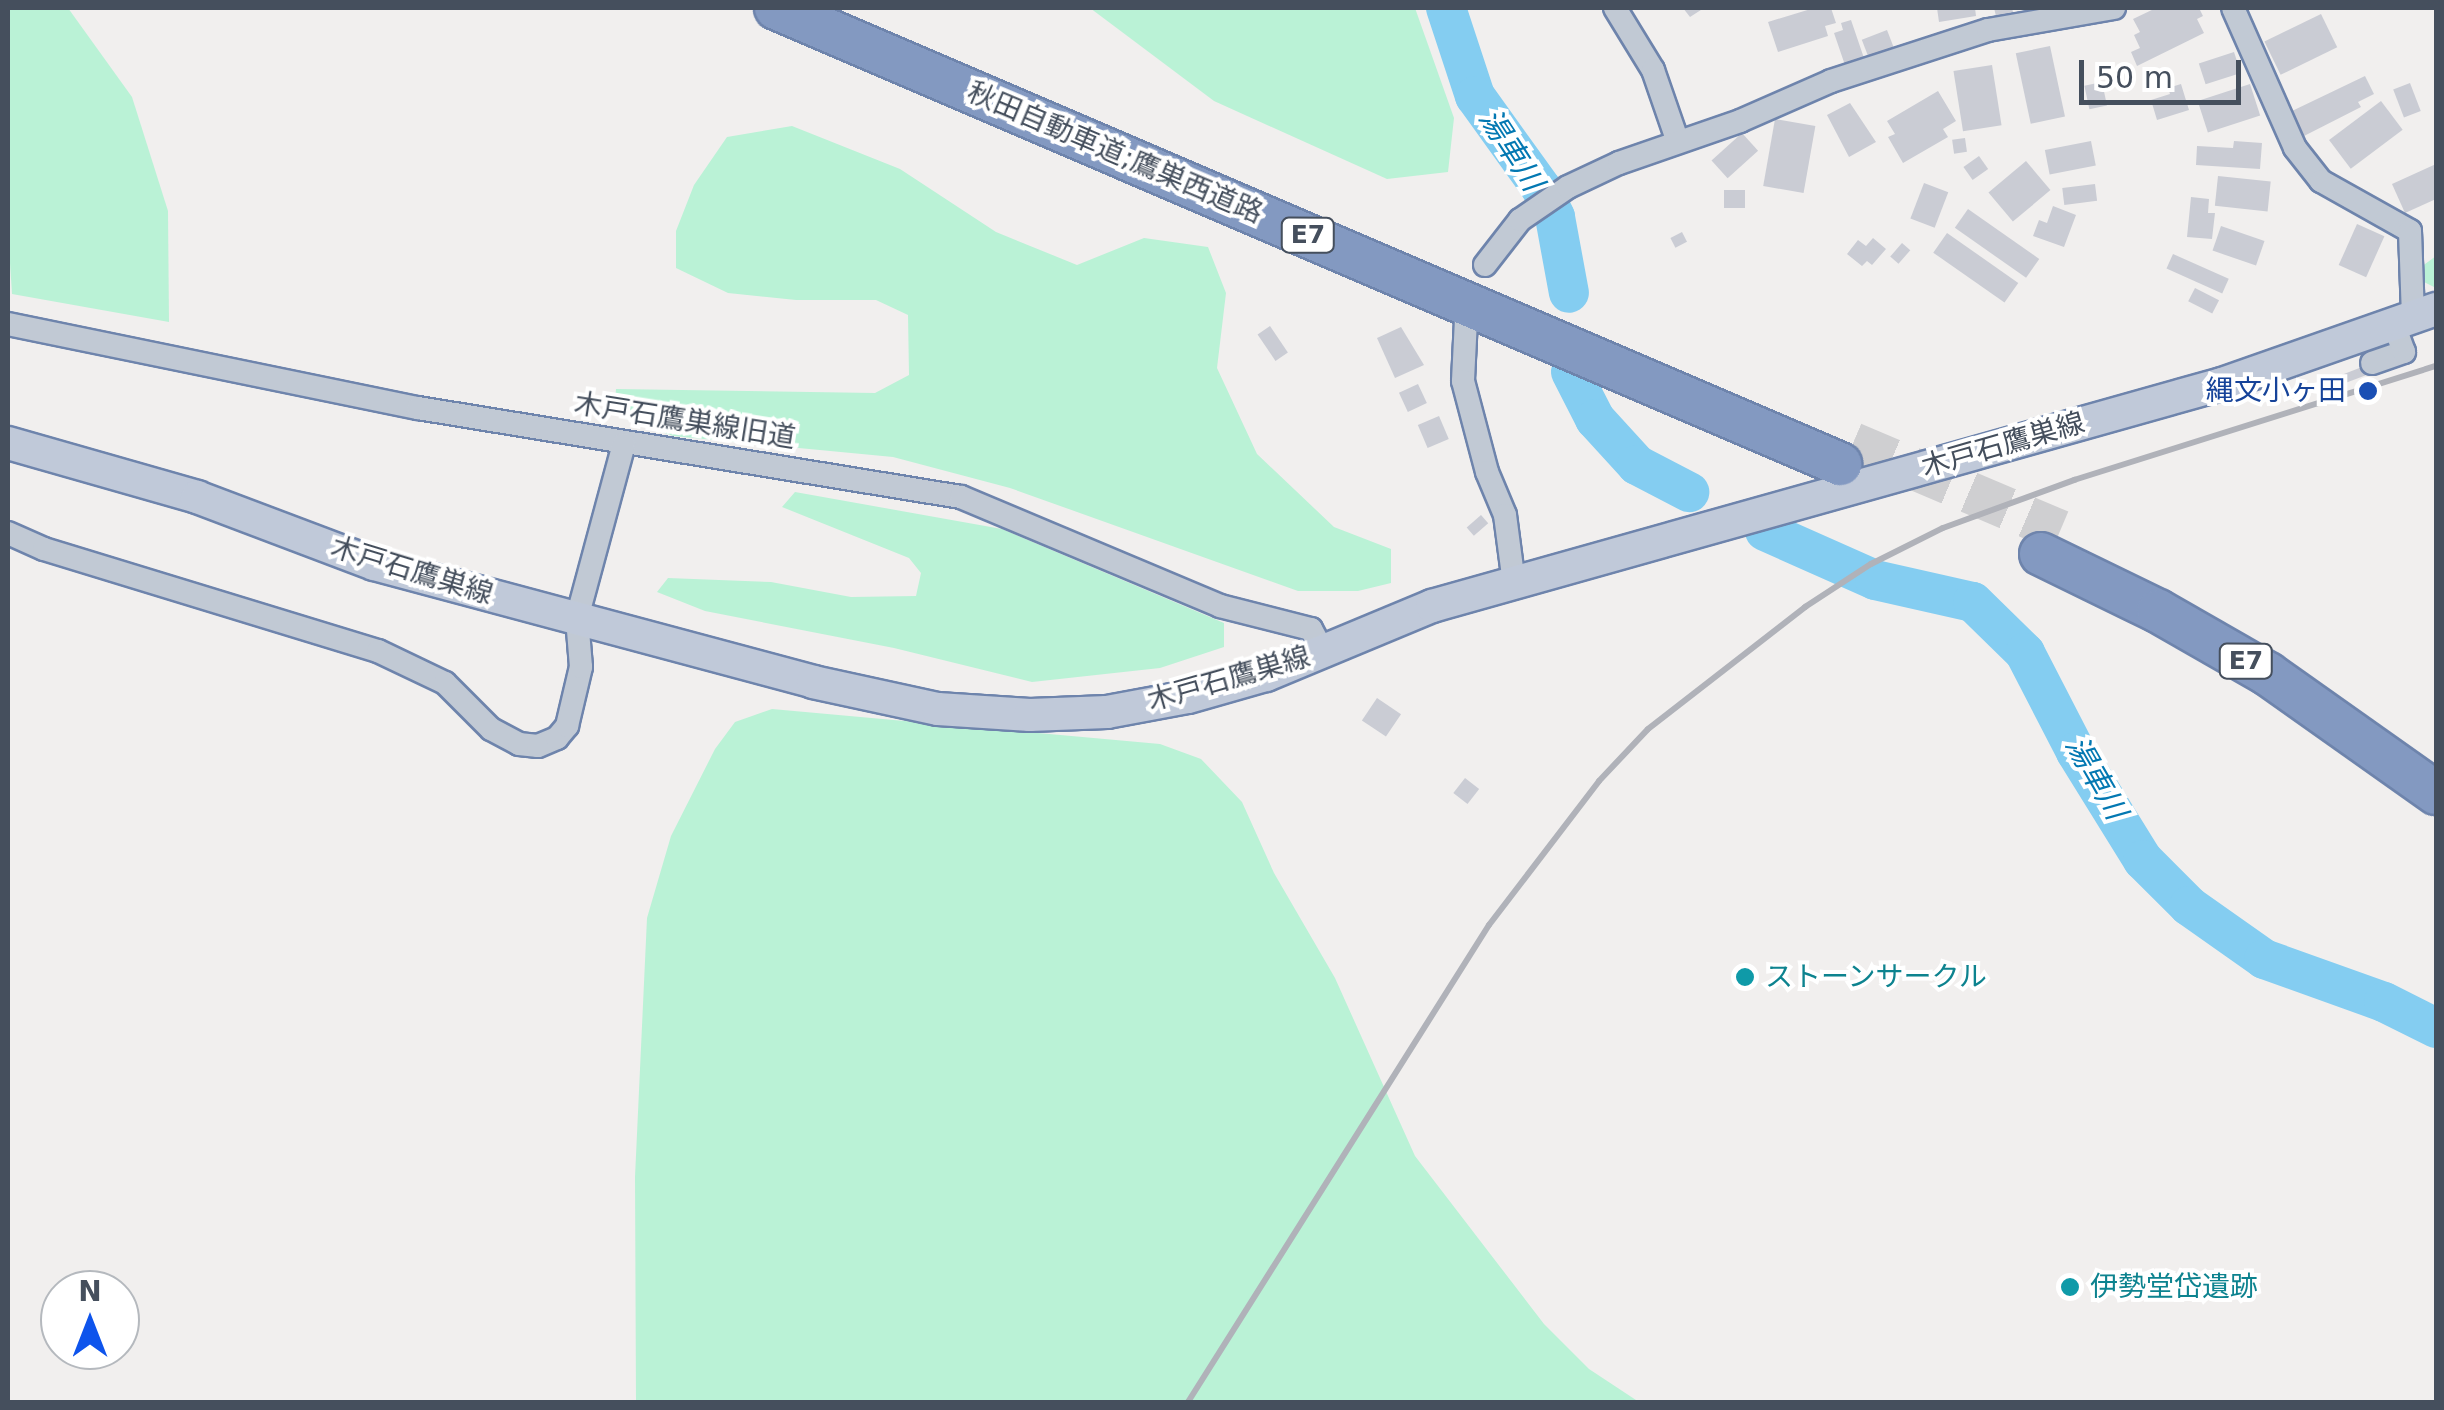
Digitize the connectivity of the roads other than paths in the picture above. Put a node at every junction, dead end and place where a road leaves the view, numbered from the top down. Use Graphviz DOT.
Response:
graph roads {
  1 [pos="776,8"];
  2 [pos="834,8"];
  3 [pos="1615,8"];
  4 [pos="2114,8"];
  5 [pos="2233,8"];
  6 [pos="1678,142"];
  7 [pos="1485,266"];
  8 [pos="1466,320"];
  9 [pos="2416,321"];
  10 [pos="8,324"];
  11 [pos="2372,363"];
  12 [pos="8,443"];
  13 [pos="624,444"];
  14 [pos="8,533"];
  15 [pos="1514,583"];
  16 [pos="577,618"];
  17 [pos="1323,652"];
  18 [pos="2436,760"];
  19 [pos="2436,794"];
  1 -- 2 [label="highway, 秋田自動車道;鷹巣西道路 / E7"];
  3 -- 6 [label="street"];
  4 -- 6 [label="street"];
  5 -- 9 [label="street"];
  6 -- 7 [label="street"];
  8 -- 15 [label="street"];
  9 -- 11 [label="street"];
  9 -- 15 [label="main road, 木戸石鷹巣線"];
  10 -- 13 [label="street, 木戸石鷹巣線旧道"];
  12 -- 16 [label="main road, 木戸石鷹巣線"];
  13 -- 16 [label="street"];
  13 -- 17 [label="street, 木戸石鷹巣線旧道"];
  14 -- 16 [label="street"];
  15 -- 17 [label="main road, 木戸石鷹巣線"];
  16 -- 17 [label="main road, 木戸石鷹巣線"];
  18 -- 19 [label="highway, E7"];
}
